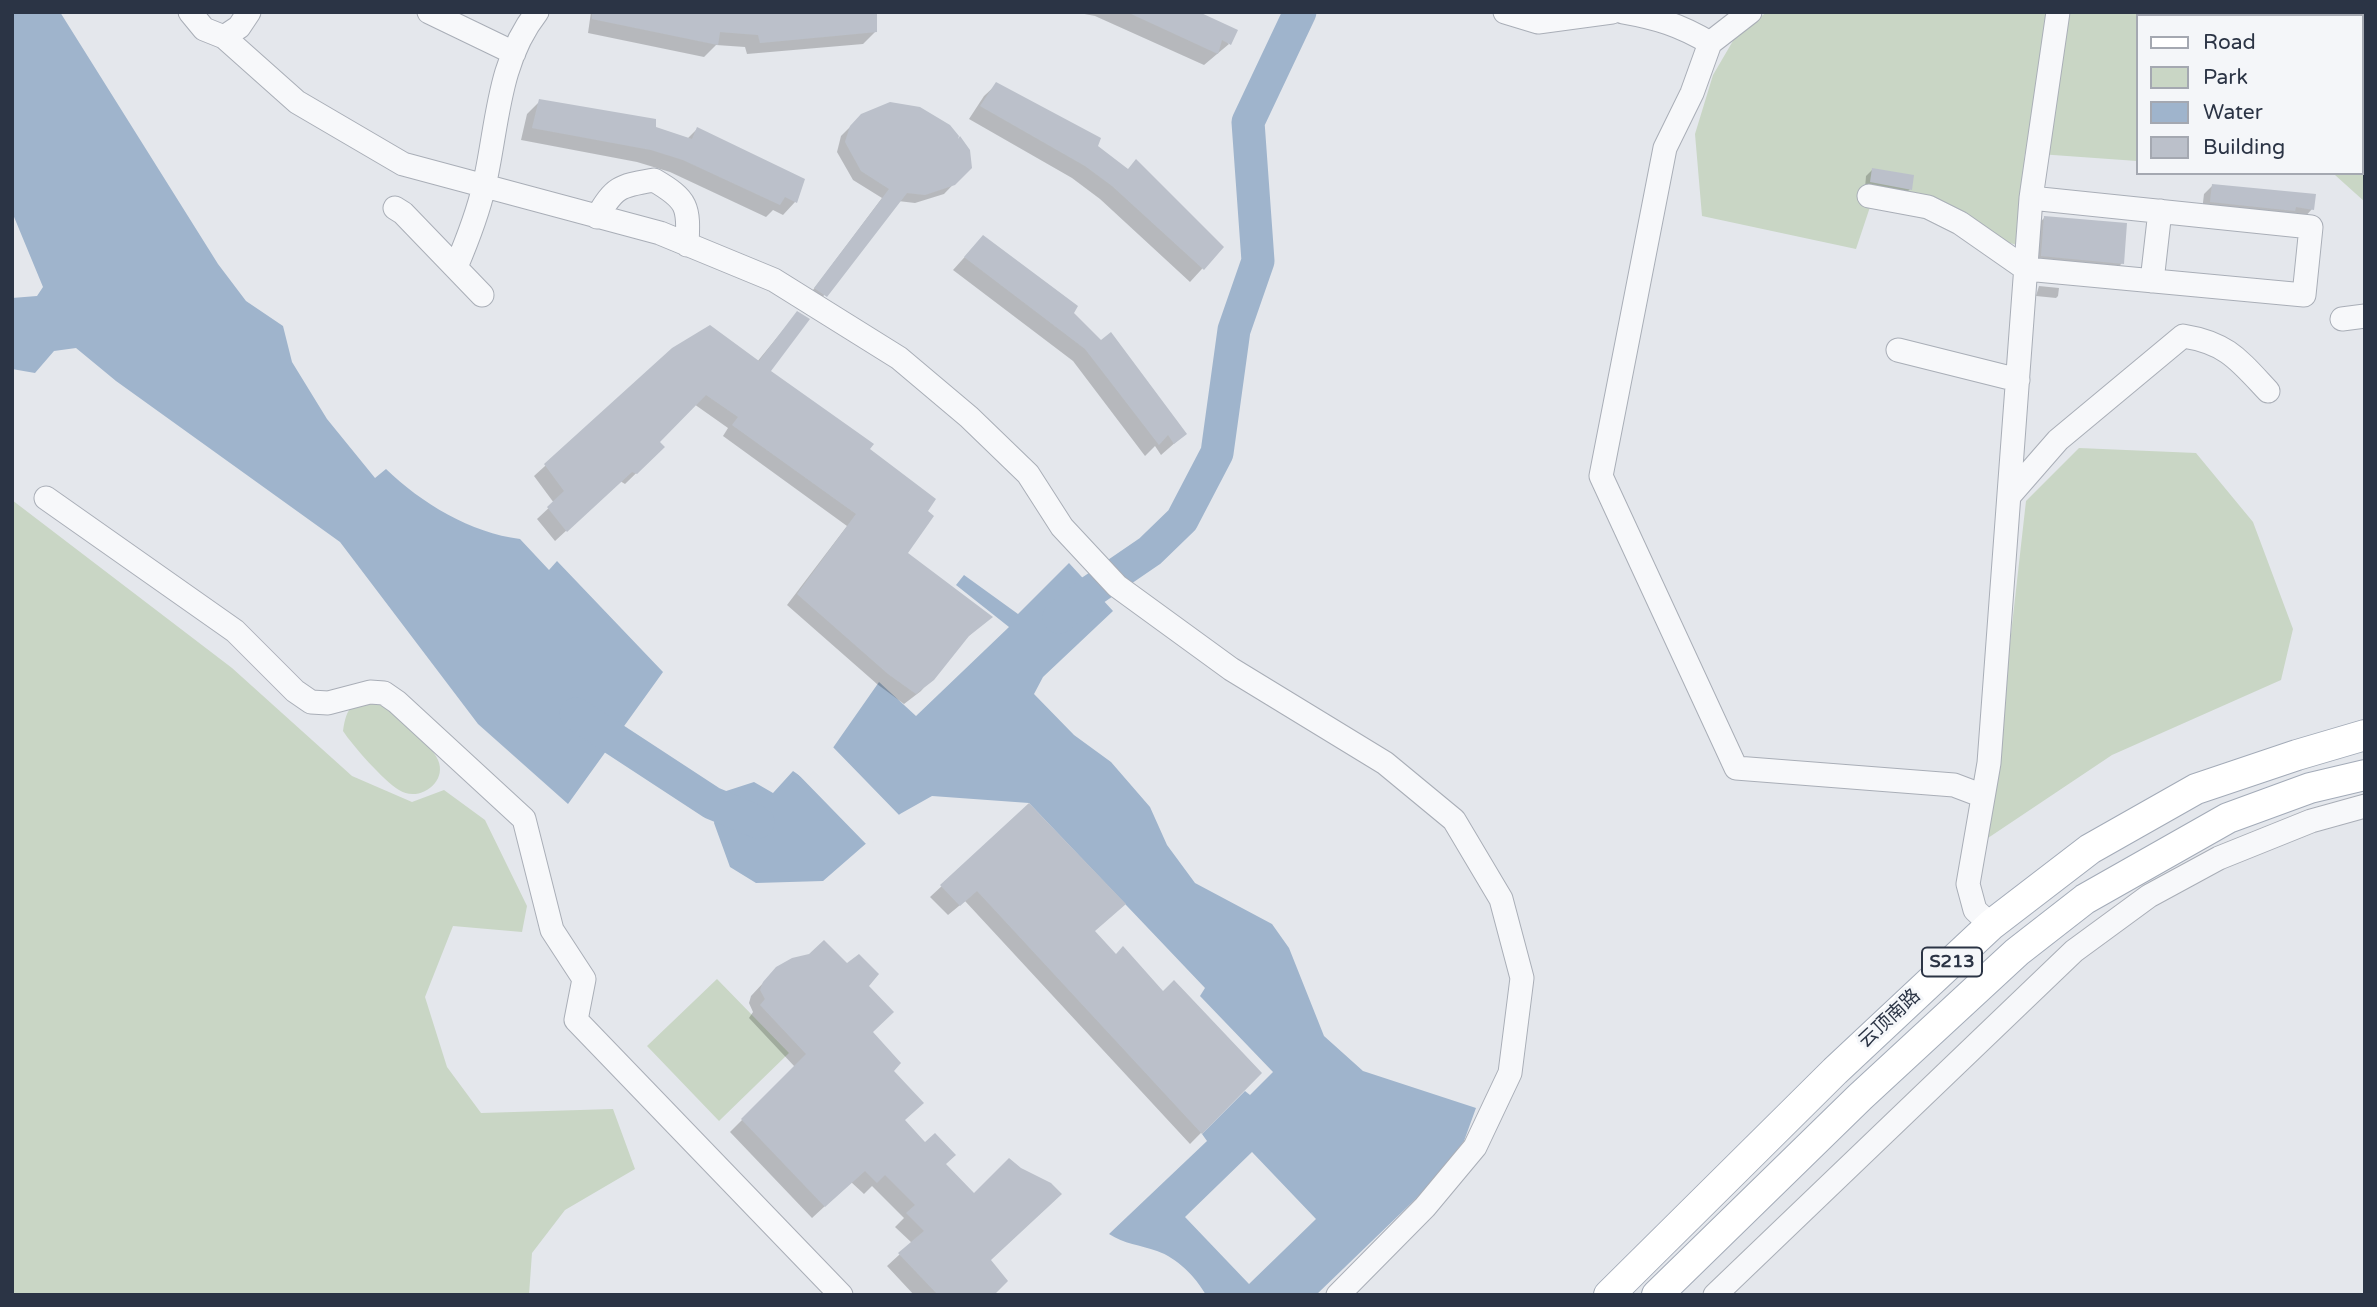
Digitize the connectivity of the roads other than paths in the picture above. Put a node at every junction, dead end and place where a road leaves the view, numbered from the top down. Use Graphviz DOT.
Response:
graph roads {
  1 [pos="191,12"];
  2 [pos="249,12"];
  3 [pos="429,12"];
  4 [pos="537,12"];
  5 [pos="1505,12"];
  6 [pos="1612,12"];
  7 [pos="1623,12"];
  8 [pos="1750,12"];
  9 [pos="2058,12"];
  10 [pos="224,37"];
  11 [pos="1710,43"];
  12 [pos="514,53"];
  13 [pos="484,187"];
  14 [pos="1869,196"];
  15 [pos="2031,198"];
  16 [pos="395,208"];
  17 [pos="2160,211"];
  18 [pos="597,217"];
  19 [pos="687,245"];
  20 [pos="456,267"];
  21 [pos="2026,269"];
  22 [pos="2152,281"];
  23 [pos="482,295"];
  24 [pos="1898,350"];
  25 [pos="2018,380"];
  26 [pos="2268,391"];
  27 [pos="2010,495"];
  28 [pos="46,498"];
  29 [pos="2365,735"];
  30 [pos="2365,775"];
  31 [pos="1983,796"];
  32 [pos="2365,806"];
  33 [pos="1991,925"];
  34 [pos="1835,1072"];
  35 [pos="1860,1097"];
  36 [pos="841,1295"];
  37 [pos="1338,1295"];
  38 [pos="1609,1295"];
  39 [pos="1657,1295"];
  40 [pos="1716,1295"];
  1 -- 10 [label="street"];
  2 -- 10 [label="street"];
  3 -- 12 [label="street"];
  4 -- 12 [label="street"];
  5 -- 6 [label="street"];
  7 -- 11 [label="street"];
  8 -- 11 [label="street"];
  9 -- 15 [label="street"];
  10 -- 13 [label="street"];
  11 -- 31 [label="street"];
  12 -- 13 [label="street"];
  13 -- 18 [label="street"];
  13 -- 20 [label="street"];
  14 -- 21 [label="street"];
  15 -- 17 [label="street"];
  15 -- 21 [label="street"];
  16 -- 20 [label="street"];
  17 -- 22 [label="street"];
  17 -- 22 [label="street"];
  18 -- 19 [label="street"];
  18 -- 19 [label="street"];
  19 -- 37 [label="street"];
  20 -- 23 [label="street"];
  21 -- 22 [label="street"];
  21 -- 25 [label="street"];
  24 -- 25 [label="street"];
  25 -- 27 [label="street"];
  26 -- 27 [label="street"];
  27 -- 31 [label="street"];
  28 -- 36 [label="street"];
  29 -- 33 [label="main road, 云顶南路 / S213"];
  30 -- 35 [label="main road, 云顶南路 / S213"];
  31 -- 33 [label="street"];
  32 -- 40 [label="street"];
  33 -- 34 [label="main road, 云顶南路 / S213"];
  34 -- 35 [label="main road"];
  34 -- 38 [label="main road, 云顶南路 / S213"];
  35 -- 39 [label="main road, 云顶南路 / S213"];
}
